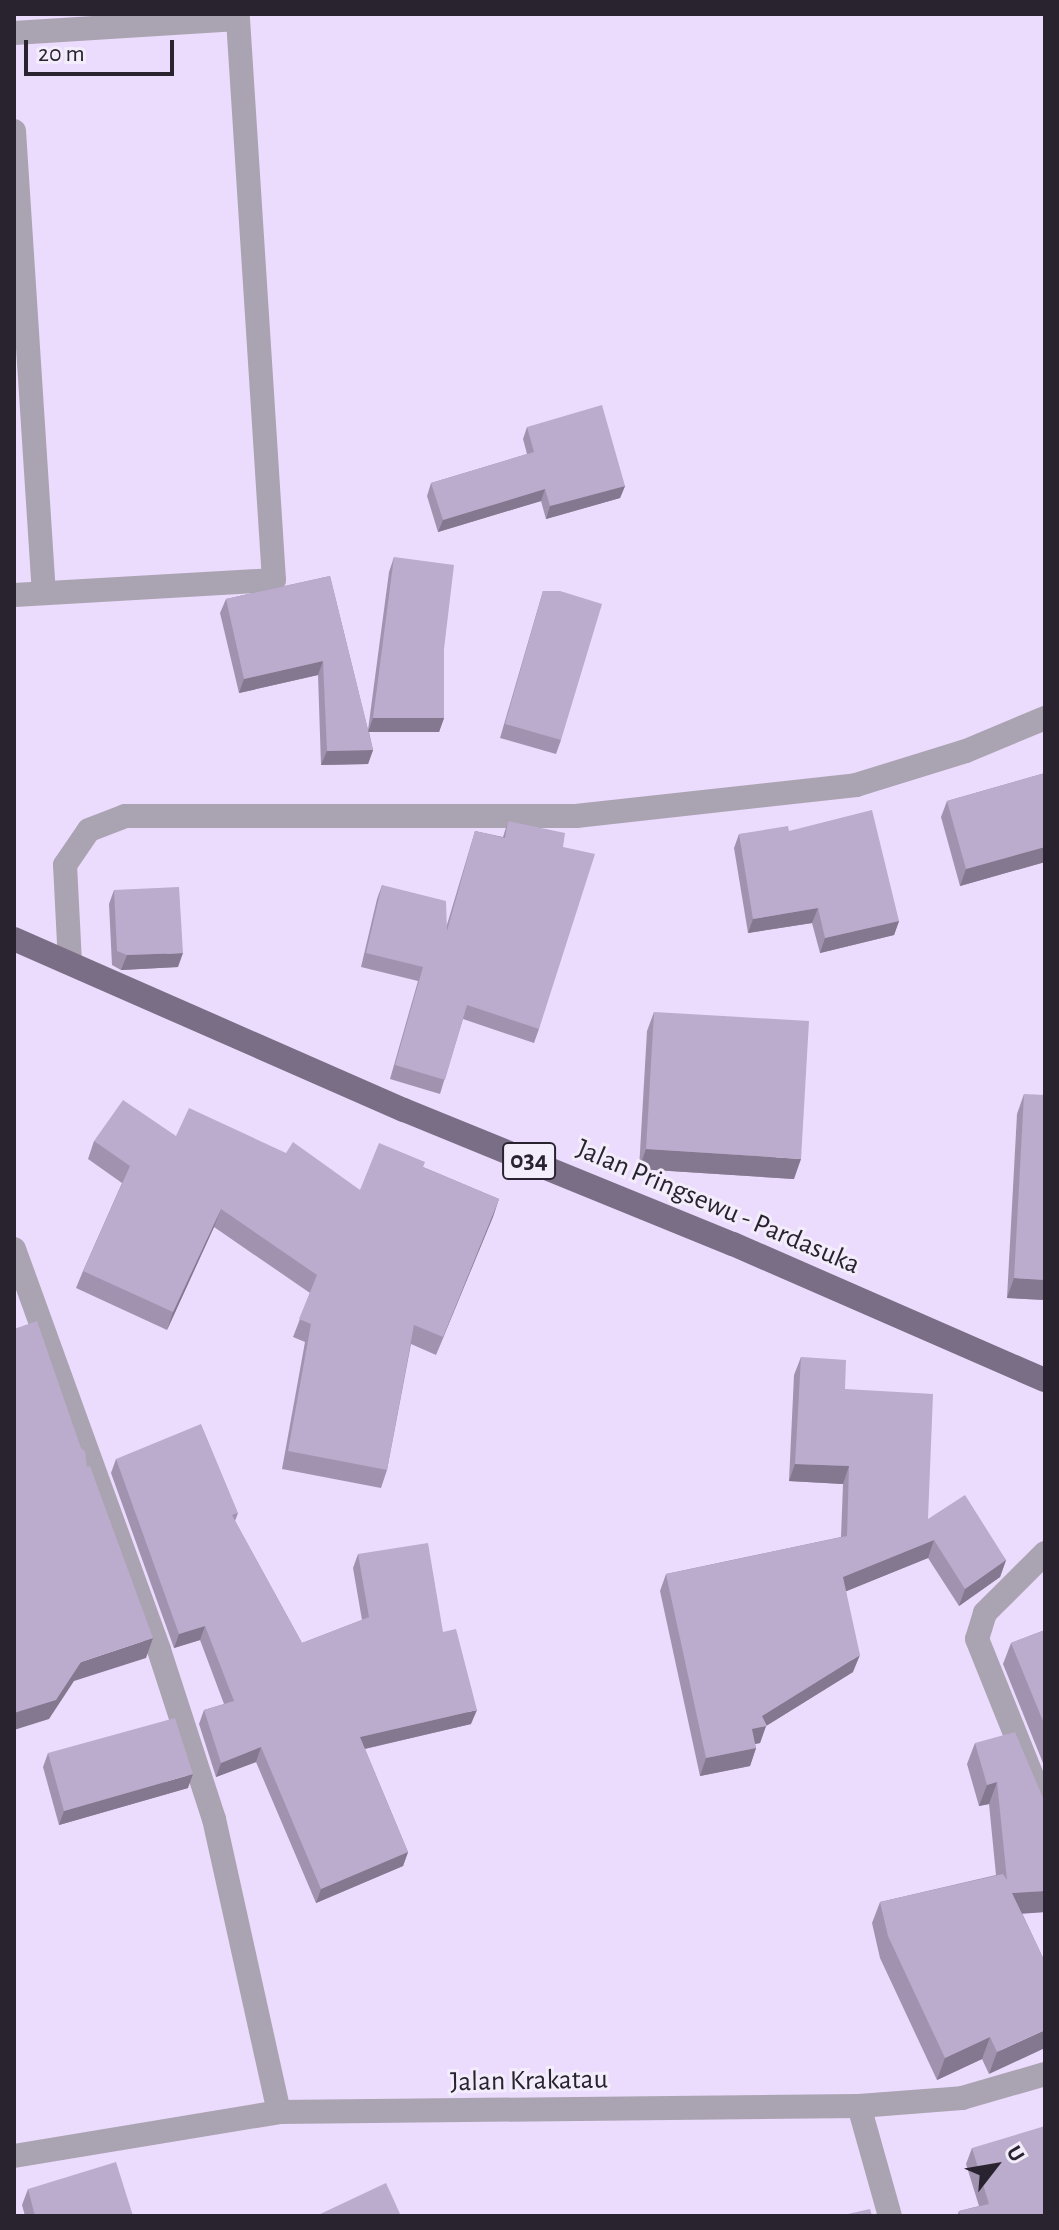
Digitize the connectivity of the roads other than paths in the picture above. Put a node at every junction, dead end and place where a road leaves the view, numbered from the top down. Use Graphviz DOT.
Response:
graph roads {
  1 [pos="14,33"];
  2 [pos="14,131"];
  3 [pos="44,593"];
  4 [pos="14,595"];
  5 [pos="1045,718"];
  6 [pos="14,939"];
  7 [pos="70,963"];
  8 [pos="14,1249"];
  9 [pos="1045,1380"];
  10 [pos="1045,1553"];
  11 [pos="1045,1808"];
  12 [pos="1045,2074"];
  13 [pos="859,2106"];
  14 [pos="279,2112"];
  15 [pos="14,2156"];
  16 [pos="890,2216"];
  1 -- 3 [label="street"];
  2 -- 3 [label="street"];
  3 -- 4 [label="street"];
  5 -- 7 [label="street"];
  6 -- 7 [label="main road, Jalan Pringsewu - Pardasuka / 034"];
  7 -- 9 [label="main road, Jalan Pringsewu - Pardasuka / 034"];
  8 -- 14 [label="street"];
  10 -- 11 [label="street"];
  12 -- 13 [label="street, Jalan Krakatau"];
  13 -- 14 [label="street, Jalan Krakatau"];
  13 -- 16 [label="street"];
  14 -- 15 [label="street, Jalan Krakatau"];
}
